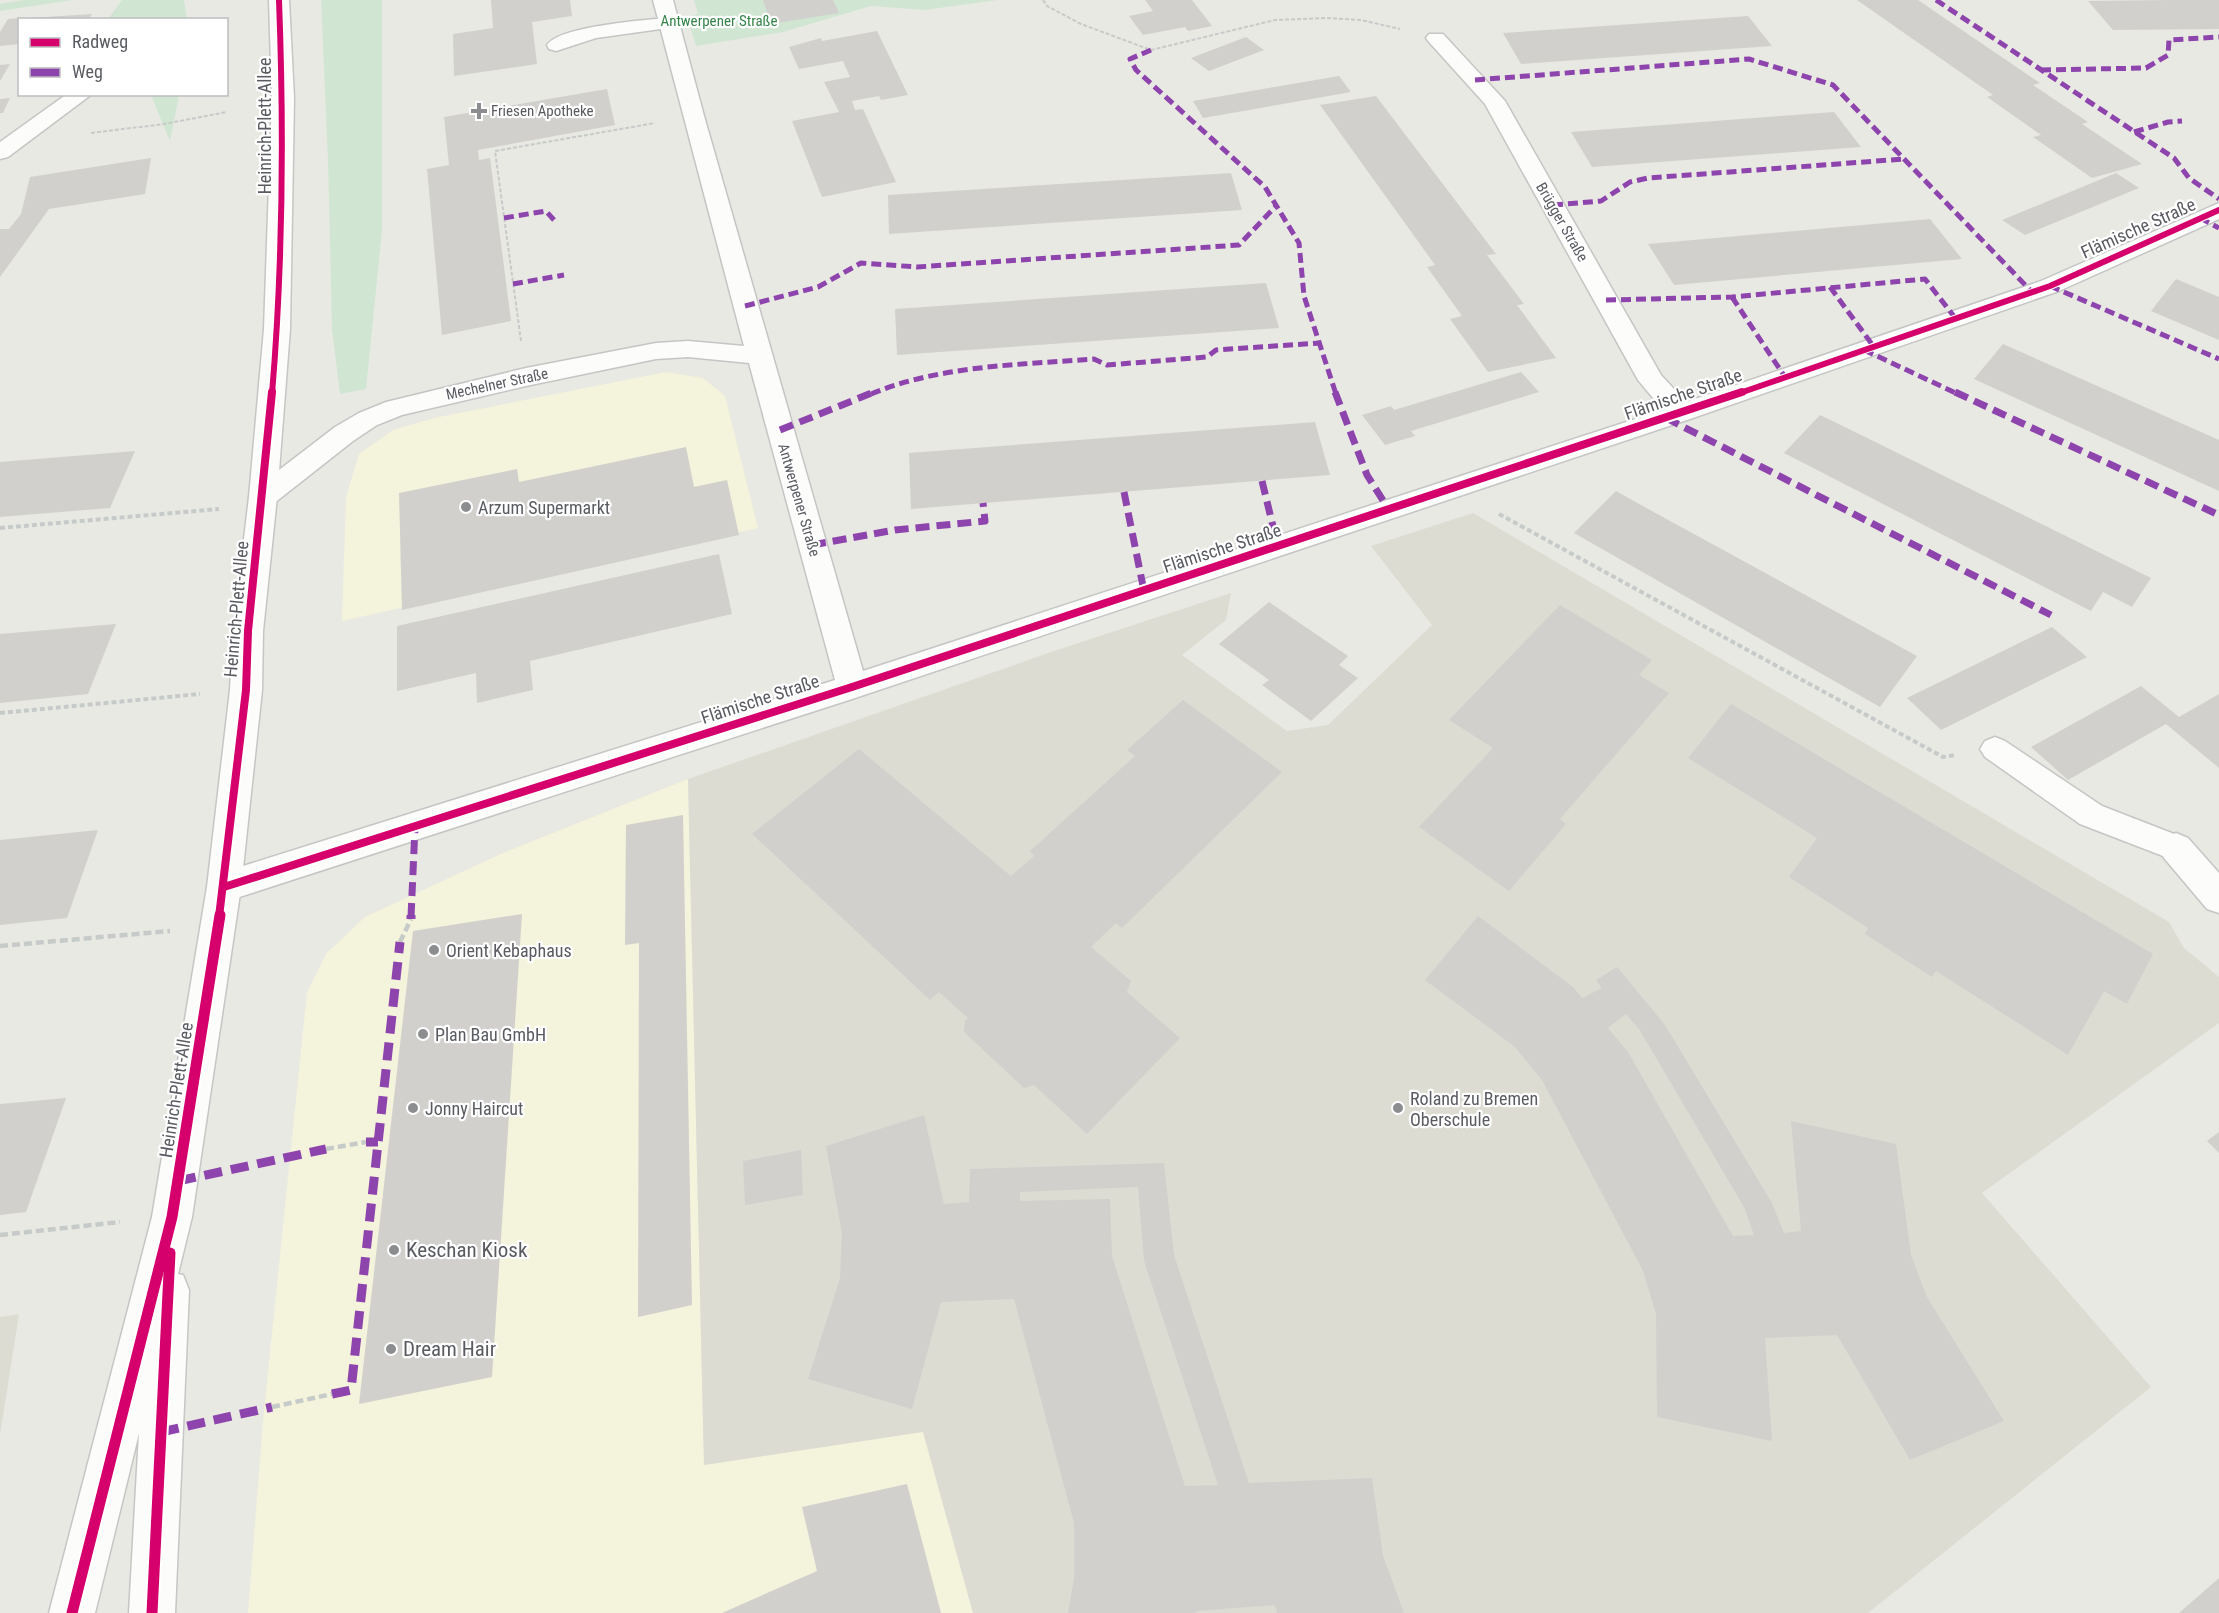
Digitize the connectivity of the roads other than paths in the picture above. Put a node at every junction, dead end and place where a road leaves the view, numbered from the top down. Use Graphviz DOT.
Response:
graph roads {
  1 [pos="279,0"];
  2 [pos="666,11"];
  3 [pos="1436,38"];
  4 [pos="556,45"];
  5 [pos="79,96"];
  6 [pos="0,152"];
  7 [pos="2219,210"];
  8 [pos="759,356"];
  9 [pos="1681,413"];
  10 [pos="263,502"];
  11 [pos="852,687"];
  12 [pos="1995,749"];
  13 [pos="2176,848"];
  14 [pos="224,887"];
  15 [pos="2219,898"];
  16 [pos="172,1217"];
  17 [pos="72,1613"];
  18 [pos="152,1613"];
  1 -- 10 [label="street, Heinrich-Plett-Allee"];
  2 -- 4 [label="lane"];
  2 -- 8 [label="street, Antwerpener Straße"];
  3 -- 9 [label="street, Brügger Straße"];
  5 -- 6 [label="street"];
  7 -- 9 [label="street, Flämische Straße"];
  8 -- 10 [label="street, Mechelner Straße"];
  8 -- 11 [label="street, Antwerpener Straße"];
  9 -- 11 [label="street, Flämische Straße"];
  10 -- 14 [label="street, Heinrich-Plett-Allee"];
  11 -- 14 [label="street, Flämische Straße"];
  12 -- 13 [label="lane"];
  13 -- 15 [label="street"];
  14 -- 16 [label="street, Heinrich-Plett-Allee"];
  16 -- 17 [label="street, Heinrich-Plett-Allee"];
  16 -- 18 [label="street, Heinrich-Plett-Allee"];
}
